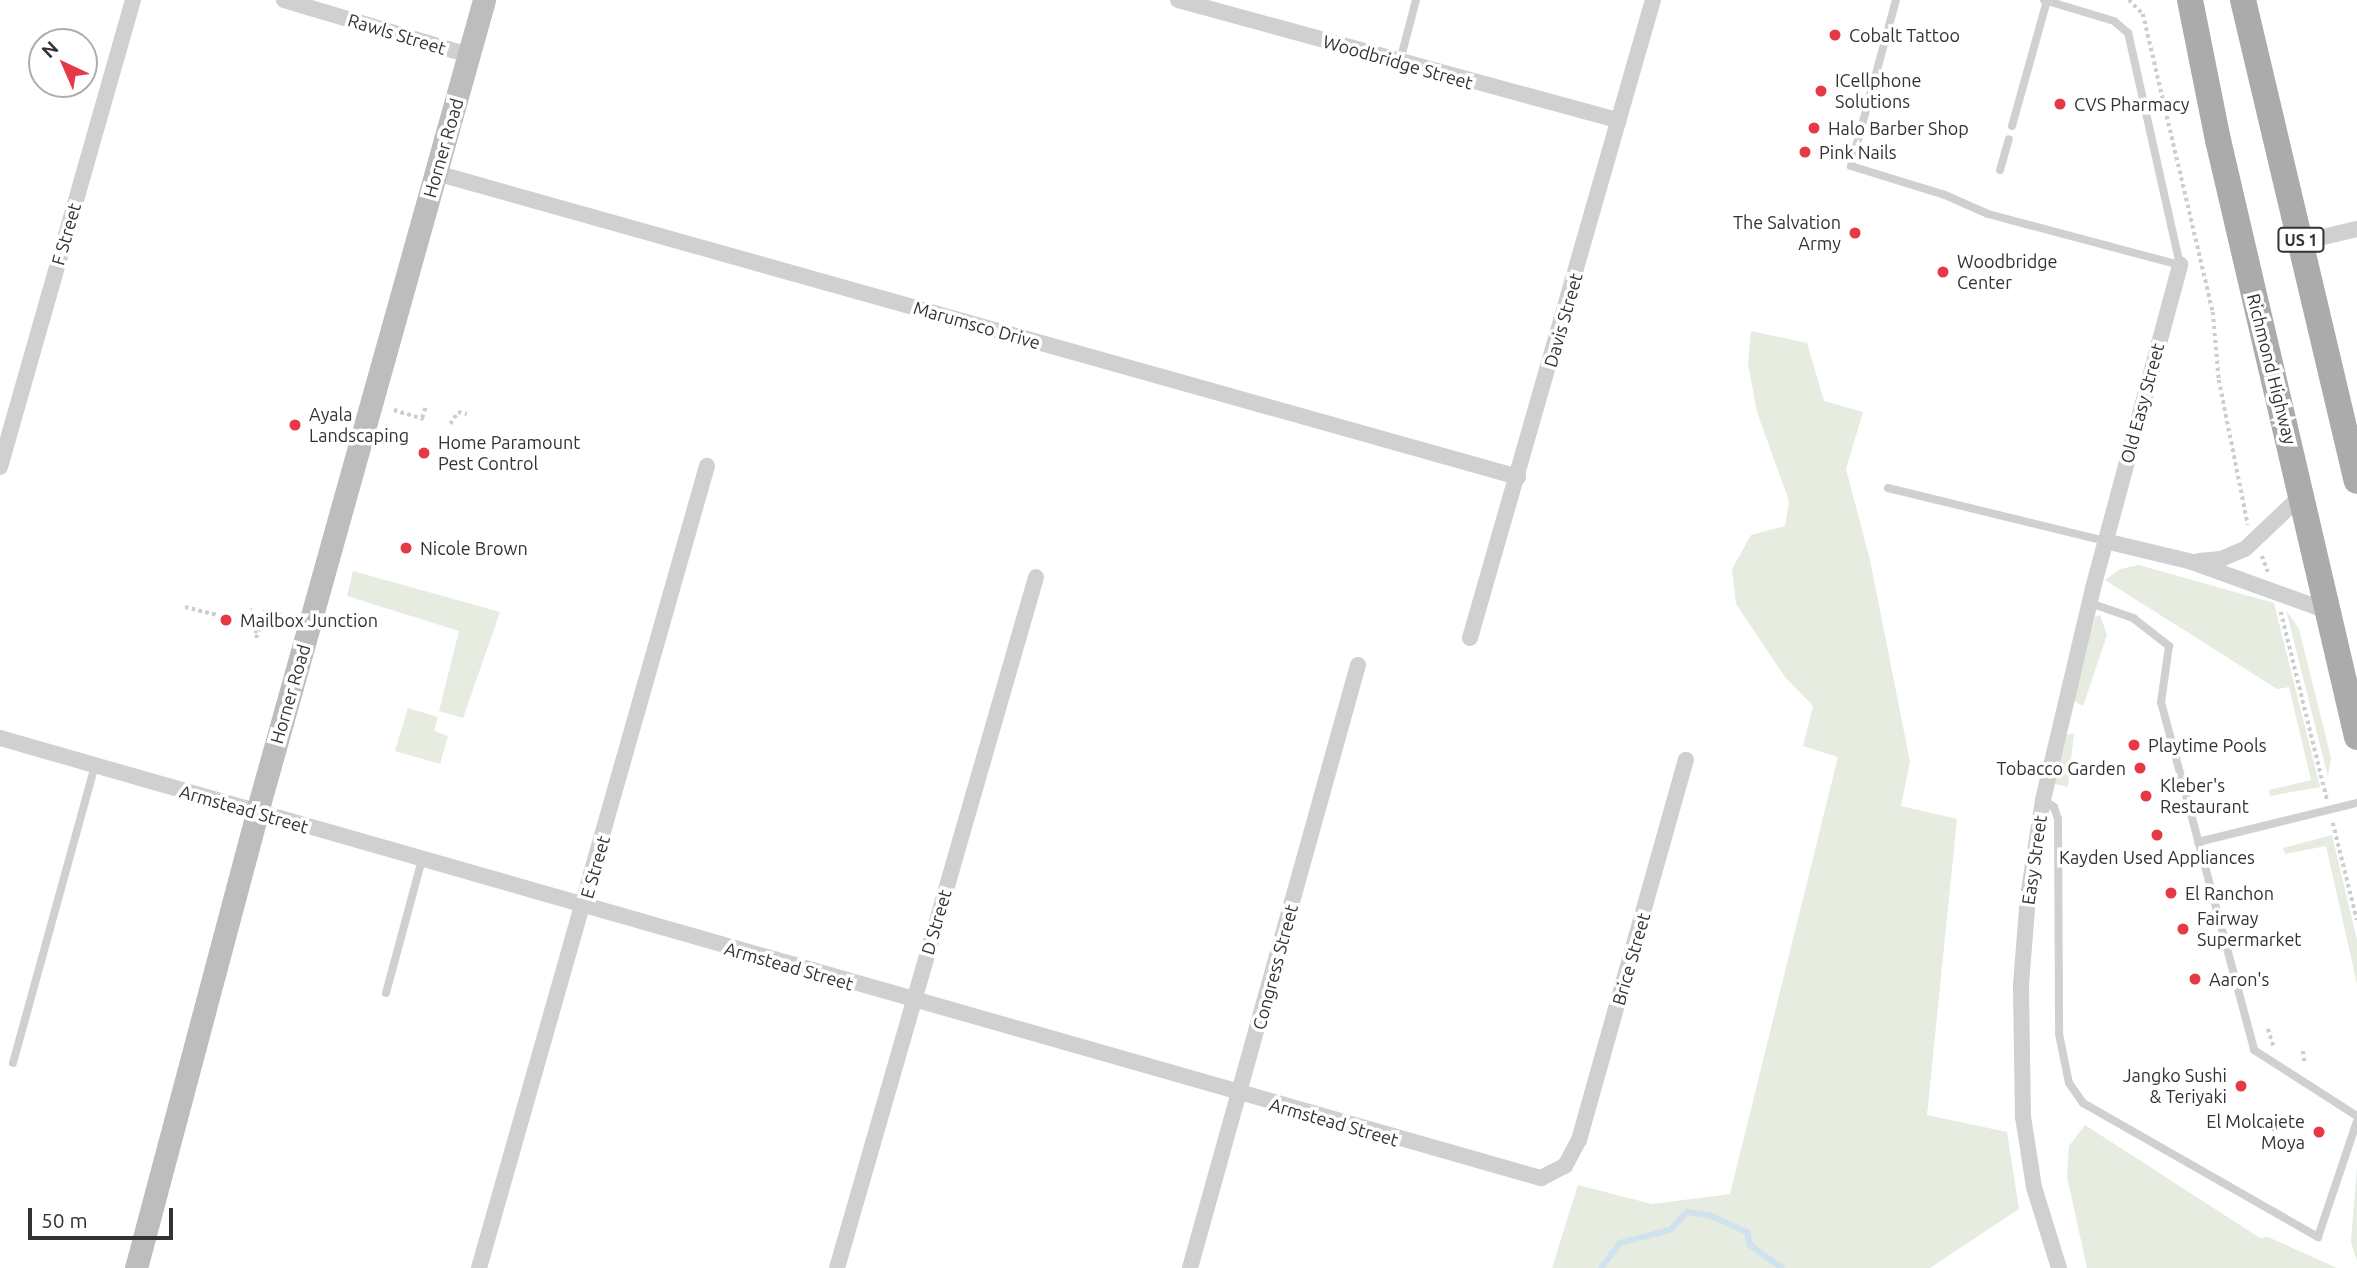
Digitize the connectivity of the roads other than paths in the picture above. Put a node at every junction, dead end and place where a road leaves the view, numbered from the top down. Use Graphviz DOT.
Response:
graph roads {
  1 [pos="133,0"];
  2 [pos="285,0"];
  3 [pos="484,0"];
  4 [pos="1178,0"];
  5 [pos="1416,0"];
  6 [pos="1653,0"];
  7 [pos="1896,0"];
  8 [pos="2045,0"];
  9 [pos="2190,0"];
  10 [pos="2244,0"];
  11 [pos="468,55"];
  12 [pos="1399,62"];
  13 [pos="1619,121"];
  14 [pos="2012,126"];
  15 [pos="2009,139"];
  16 [pos="2000,170"];
  17 [pos="436,173"];
  18 [pos="2357,229"];
  19 [pos="2302,242"];
  20 [pos="2180,265"];
  21 [pos="707,466"];
  22 [pos="0,467"];
  23 [pos="1518,477"];
  24 [pos="2357,481"];
  25 [pos="1888,488"];
  26 [pos="2302,495"];
  27 [pos="2105,541"];
  28 [pos="2189,561"];
  29 [pos="1036,577"];
  30 [pos="2090,603"];
  31 [pos="2328,611"];
  32 [pos="1470,638"];
  33 [pos="1358,665"];
  34 [pos="2357,737"];
  35 [pos="0,738"];
  36 [pos="1686,760"];
  37 [pos="96,766"];
  38 [pos="2043,800"];
  39 [pos="2357,803"];
  40 [pos="257,812"];
  41 [pos="2198,842"];
  42 [pos="422,860"];
  43 [pos="584,907"];
  44 [pos="386,993"];
  45 [pos="913,1001"];
  46 [pos="13,1063"];
  47 [pos="1240,1095"];
  48 [pos="2357,1118"];
  49 [pos="1572,1157"];
  50 [pos="136,1268"];
  51 [pos="479,1268"];
  52 [pos="837,1268"];
  53 [pos="1189,1268"];
  54 [pos="2059,1268"];
  1 -- 22 [label="street, F Street"];
  2 -- 11 [label="street, Rawls Street"];
  3 -- 11 [label="main road, Horner Road"];
  4 -- 12 [label="street, Woodbridge Street"];
  5 -- 12 [label="lane"];
  6 -- 13 [label="street, Davis Street"];
  7 -- 20 [label="lane"];
  8 -- 14 [label="lane"];
  8 -- 20 [label="lane"];
  9 -- 26 [label="main road, Richmond Highway"];
  10 -- 19 [label="main road, US 1"];
  11 -- 17 [label="main road, Horner Road"];
  12 -- 13 [label="street, Woodbridge Street"];
  13 -- 23 [label="street, Davis Street"];
  15 -- 16 [label="lane"];
  17 -- 23 [label="street, Marumsco Drive"];
  17 -- 40 [label="main road, Horner Road"];
  18 -- 19 [label="street"];
  19 -- 24 [label="main road, US 1"];
  20 -- 27 [label="street, Old Easy Street"];
  21 -- 43 [label="street, E Street"];
  23 -- 32 [label="street, Davis Street"];
  25 -- 27 [label="lane"];
  26 -- 28 [label="street"];
  26 -- 31 [label="main road, Richmond Highway"];
  27 -- 28 [label="street"];
  27 -- 30 [label="street, Easy Street"];
  28 -- 31 [label="street"];
  29 -- 45 [label="street, D Street"];
  30 -- 38 [label="street, Easy Street"];
  30 -- 41 [label="lane"];
  31 -- 34 [label="main road, Richmond Highway"];
  33 -- 47 [label="street, Congress Street"];
  35 -- 37 [label="street, Armstead Street"];
  36 -- 49 [label="street, Brice Street"];
  37 -- 40 [label="street, Armstead Street"];
  37 -- 46 [label="lane"];
  38 -- 48 [label="lane"];
  38 -- 54 [label="street, Easy Street"];
  39 -- 41 [label="lane"];
  40 -- 42 [label="street, Armstead Street"];
  40 -- 50 [label="main road, Horner Road"];
  41 -- 48 [label="lane"];
  42 -- 43 [label="street, Armstead Street"];
  42 -- 44 [label="lane"];
  43 -- 45 [label="street, Armstead Street"];
  43 -- 51 [label="street, E Street"];
  45 -- 47 [label="street, Armstead Street"];
  45 -- 52 [label="street, D Street"];
  47 -- 49 [label="street, Armstead Street"];
  47 -- 53 [label="street, Congress Street"];
}
